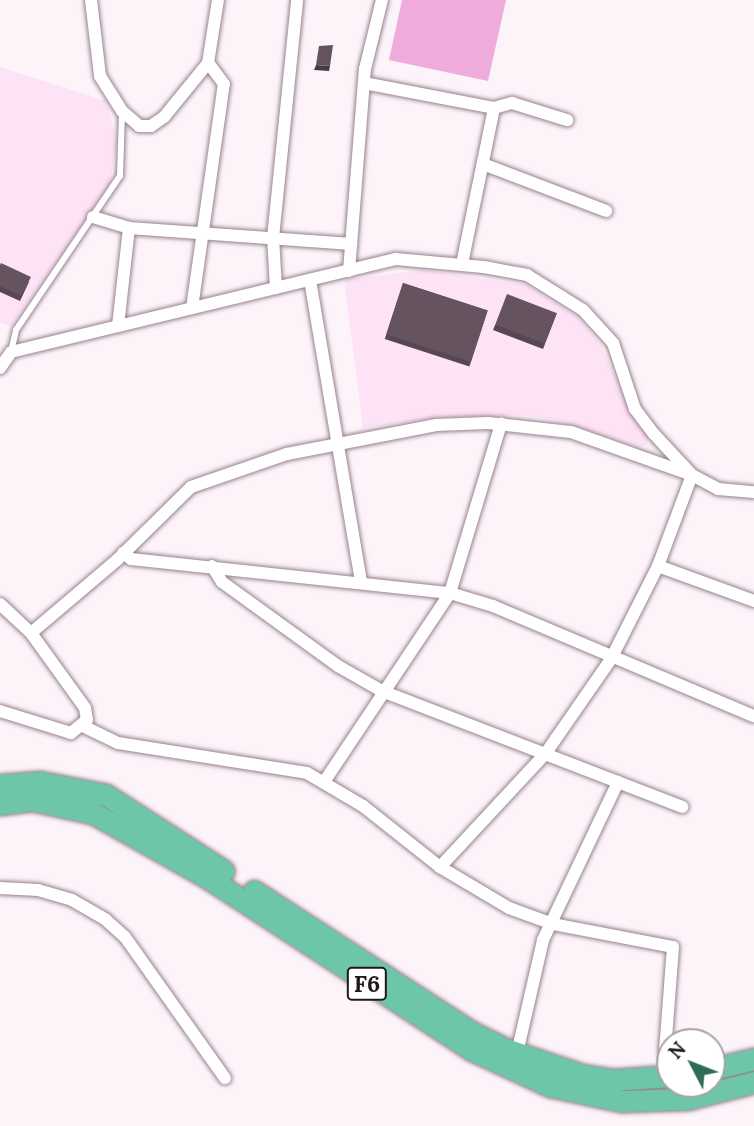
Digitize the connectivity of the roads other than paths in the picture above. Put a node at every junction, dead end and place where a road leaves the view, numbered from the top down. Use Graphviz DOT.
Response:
graph roads {
  1 [pos="91,0"];
  2 [pos="218,0"];
  3 [pos="298,0"];
  4 [pos="382,0"];
  5 [pos="208,63"];
  6 [pos="364,83"];
  7 [pos="494,107"];
  8 [pos="122,111"];
  9 [pos="567,120"];
  10 [pos="483,164"];
  11 [pos="606,211"];
  12 [pos="93,217"];
  13 [pos="129,228"];
  14 [pos="206,234"];
  15 [pos="273,238"];
  16 [pos="351,244"];
  17 [pos="462,264"];
  18 [pos="349,271"];
  19 [pos="310,280"];
  20 [pos="276,288"];
  21 [pos="192,308"];
  22 [pos="118,326"];
  23 [pos="11,352"];
  24 [pos="0,368"];
  25 [pos="501,424"];
  26 [pos="337,443"];
  27 [pos="692,475"];
  28 [pos="754,492"];
  29 [pos="123,553"];
  30 [pos="212,566"];
  31 [pos="657,566"];
  32 [pos="361,581"];
  33 [pos="450,593"];
  34 [pos="754,601"];
  35 [pos="0,604"];
  36 [pos="31,633"];
  37 [pos="611,659"];
  38 [pos="382,691"];
  39 [pos="0,712"];
  40 [pos="753,714"];
  41 [pos="83,726"];
  42 [pos="546,753"];
  43 [pos="324,782"];
  44 [pos="618,782"];
  45 [pos="0,785"];
  46 [pos="0,804"];
  47 [pos="682,807"];
  48 [pos="440,867"];
  49 [pos="0,888"];
  50 [pos="553,924"];
  51 [pos="667,1028"];
  52 [pos="517,1053"];
  53 [pos="754,1059"];
  54 [pos="726,1066"];
  55 [pos="656,1077"];
  56 [pos="225,1078"];
  57 [pos="754,1082"];
  1 -- 8 [label="street"];
  2 -- 5 [label="street"];
  3 -- 15 [label="street"];
  4 -- 6 [label="street"];
  5 -- 8 [label="street"];
  5 -- 14 [label="street"];
  6 -- 7 [label="street"];
  6 -- 16 [label="street"];
  7 -- 9 [label="street"];
  7 -- 10 [label="street"];
  8 -- 12 [label="lane"];
  10 -- 11 [label="street"];
  10 -- 17 [label="street"];
  12 -- 13 [label="street"];
  12 -- 23 [label="lane"];
  13 -- 14 [label="street"];
  13 -- 22 [label="street"];
  14 -- 15 [label="street"];
  14 -- 21 [label="street"];
  15 -- 16 [label="street"];
  15 -- 20 [label="street"];
  16 -- 18 [label="street"];
  17 -- 18 [label="street"];
  17 -- 27 [label="street"];
  18 -- 19 [label="street"];
  19 -- 20 [label="street"];
  19 -- 26 [label="street"];
  20 -- 21 [label="street"];
  21 -- 22 [label="street"];
  22 -- 23 [label="street"];
  23 -- 24 [label="street"];
  25 -- 26 [label="street"];
  25 -- 27 [label="street"];
  25 -- 33 [label="street"];
  26 -- 29 [label="street"];
  26 -- 32 [label="street"];
  27 -- 28 [label="street"];
  27 -- 31 [label="street"];
  29 -- 30 [label="street"];
  29 -- 36 [label="street"];
  30 -- 32 [label="street"];
  30 -- 38 [label="street"];
  31 -- 34 [label="street"];
  31 -- 37 [label="street"];
  32 -- 33 [label="street"];
  33 -- 37 [label="street"];
  33 -- 38 [label="street"];
  35 -- 36 [label="street"];
  36 -- 41 [label="street"];
  37 -- 40 [label="street"];
  37 -- 42 [label="street"];
  38 -- 42 [label="street"];
  38 -- 43 [label="street"];
  39 -- 41 [label="street"];
  41 -- 43 [label="street"];
  42 -- 44 [label="street"];
  42 -- 48 [label="street"];
  43 -- 48 [label="street"];
  44 -- 47 [label="street"];
  44 -- 50 [label="street"];
  45 -- 52 [label="highway, F6"];
  46 -- 57 [label="highway, F6"];
  48 -- 50 [label="street"];
  49 -- 56 [label="street"];
  50 -- 51 [label="street"];
  50 -- 52 [label="street"];
  52 -- 55 [label="highway, F6"];
  53 -- 54 [label="highway"];
}
